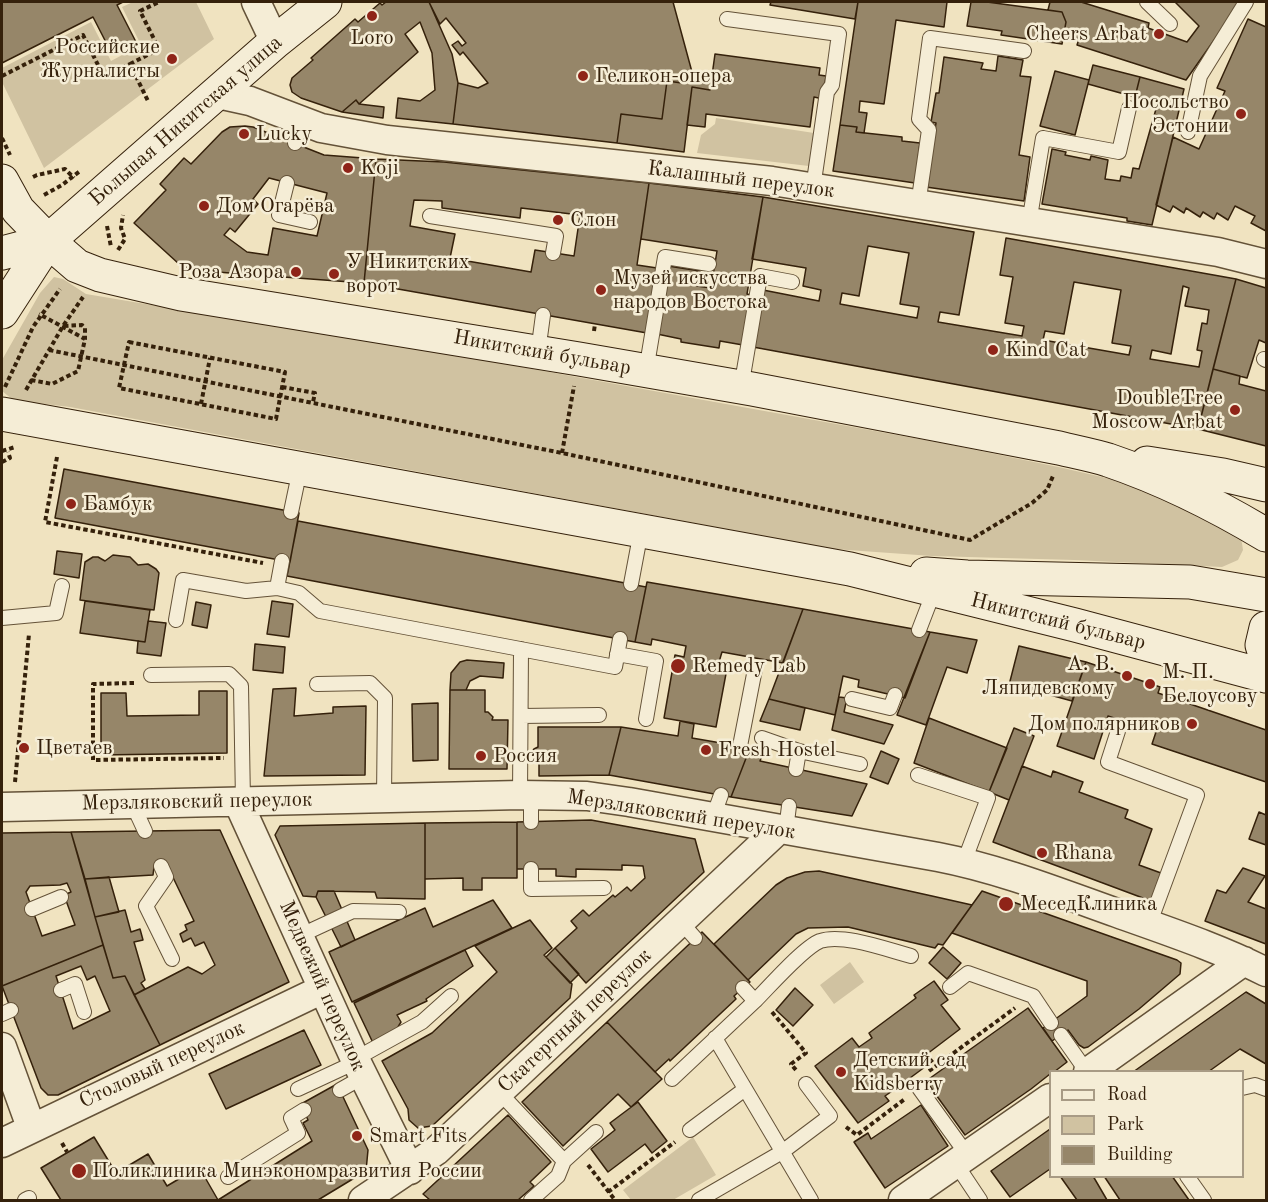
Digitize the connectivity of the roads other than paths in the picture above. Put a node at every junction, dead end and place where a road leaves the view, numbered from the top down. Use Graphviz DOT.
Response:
graph roads {
  1 [pos="256,2"];
  2 [pos="325,2"];
  3 [pos="1148,2"];
  4 [pos="1246,2"];
  5 [pos="728,19"];
  6 [pos="1170,24"];
  7 [pos="276,42"];
  8 [pos="1024,51"];
  9 [pos="218,94"];
  10 [pos="1129,108"];
  11 [pos="1188,132"];
  12 [pos="287,183"];
  13 [pos="813,188"];
  14 [pos="18,189"];
  15 [pos="918,205"];
  16 [pos="430,216"];
  17 [pos="310,222"];
  18 [pos="1029,223"];
  19 [pos="48,241"];
  20 [pos="2,253"];
  21 [pos="553,253"];
  22 [pos="709,264"];
  23 [pos="1266,264"];
  24 [pos="792,282"];
  25 [pos="16,311"];
  26 [pos="543,315"];
  27 [pos="538,352"];
  28 [pos="646,371"];
  29 [pos="741,388"];
  30 [pos="3,403"];
  31 [pos="1107,459"];
  32 [pos="300,469"];
  33 [pos="1266,485"];
  34 [pos="291,512"];
  35 [pos="641,531"];
  36 [pos="1266,535"];
  37 [pos="281,563"];
  38 [pos="850,569"];
  39 [pos="631,584"];
  40 [pos="62,586"];
  41 [pos="277,588"];
  42 [pos="934,591"];
  43 [pos="1266,596"];
  44 [pos="2,618"];
  45 [pos="176,620"];
  46 [pos="1266,628"];
  47 [pos="919,630"];
  48 [pos="620,639"];
  49 [pos="520,649"];
  50 [pos="617,654"];
  51 [pos="1266,658"];
  52 [pos="755,669"];
  53 [pos="151,675"];
  54 [pos="1266,676"];
  55 [pos="317,684"];
  56 [pos="895,695"];
  57 [pos="852,699"];
  58 [pos="599,715"];
  59 [pos="521,716"];
  60 [pos="646,719"];
  61 [pos="1118,731"];
  62 [pos="762,738"];
  63 [pos="740,746"];
  64 [pos="799,751"];
  65 [pos="860,764"];
  66 [pos="796,768"];
  67 [pos="918,775"];
  68 [pos="384,798"];
  69 [pos="240,802"];
  70 [pos="132,803"];
  71 [pos="527,804"];
  72 [pos="2,807"];
  73 [pos="785,822"];
  74 [pos="145,831"];
  75 [pos="964,862"];
  76 [pos="161,866"];
  77 [pos="531,869"];
  78 [pos="604,888"];
  79 [pos="60,897"];
  80 [pos="32,909"];
  81 [pos="399,912"];
  82 [pos="1149,925"];
  83 [pos="299,936"];
  84 [pos="911,956"];
  85 [pos="172,959"];
  86 [pos="1260,968"];
  87 [pos="950,987"];
  88 [pos="743,988"];
  89 [pos="323,989"];
  90 [pos="61,990"];
  91 [pos="451,996"];
  92 [pos="755,1001"];
  93 [pos="84,1012"];
  94 [pos="1051,1023"];
  95 [pos="1061,1035"];
  96 [pos="715,1038"];
  97 [pos="2,1051"];
  98 [pos="1086,1070"];
  99 [pos="1089,1070"];
  100 [pos="354,1072"];
  101 [pos="672,1079"];
  102 [pos="806,1084"];
  103 [pos="919,1088"];
  104 [pos="1244,1088"];
  105 [pos="298,1089"];
  106 [pos="745,1089"];
  107 [pos="1266,1089"];
  108 [pos="499,1092"];
  109 [pos="1049,1099"];
  110 [pos="304,1110"];
  111 [pos="31,1127"];
  112 [pos="690,1130"];
  113 [pos="596,1132"];
  114 [pos="2,1143"];
  115 [pos="782,1152"];
  116 [pos="962,1160"];
  117 [pos="564,1161"];
  118 [pos="410,1170"];
  119 [pos="228,1177"];
  120 [pos="1188,1178"];
  121 [pos="363,1200"];
  122 [pos="531,1200"];
  123 [pos="699,1200"];
  124 [pos="811,1200"];
  125 [pos="903,1200"];
  126 [pos="980,1200"];
  127 [pos="1204,1200"];
  1 -- 7 [label="street"];
  2 -- 7 [label="main road, Большая Никитская улица"];
  3 -- 6 [label="lane"];
  4 -- 11 [label="lane"];
  5 -- 13 [label="lane"];
  7 -- 9 [label="main road, Большая Никитская улица"];
  8 -- 15 [label="lane"];
  9 -- 13 [label="street, Калашный переулок"];
  9 -- 19 [label="main road, Большая Никитская улица"];
  10 -- 18 [label="lane"];
  12 -- 17 [label="lane"];
  13 -- 15 [label="street, Калашный переулок"];
  14 -- 19 [label="main road, Никитский бульвар"];
  15 -- 18 [label="street, Калашный переулок"];
  16 -- 21 [label="lane"];
  18 -- 23 [label="street, Калашный переулок"];
  19 -- 20 [label="main road"];
  19 -- 25 [label="main road"];
  19 -- 27 [label="main road, Никитский бульвар"];
  22 -- 28 [label="lane"];
  24 -- 29 [label="lane"];
  26 -- 27 [label="lane"];
  27 -- 28 [label="main road, Никитский бульвар"];
  28 -- 29 [label="main road, Никитский бульвар"];
  29 -- 31 [label="main road, Никитский бульвар"];
  30 -- 32 [label="main road, Никитский бульвар"];
  31 -- 33 [label="main road, Никитский бульвар"];
  31 -- 36 [label="main road, Никитский бульвар"];
  32 -- 34 [label="lane"];
  32 -- 35 [label="main road, Никитский бульвар"];
  35 -- 38 [label="main road, Никитский бульвар"];
  35 -- 39 [label="lane"];
  37 -- 41 [label="lane"];
  38 -- 42 [label="main road, Никитский бульвар"];
  38 -- 43 [label="main road, Никитский бульвар"];
  40 -- 44 [label="lane"];
  41 -- 45 [label="lane"];
  41 -- 49 [label="lane"];
  42 -- 47 [label="lane"];
  42 -- 54 [label="main road, Никитский бульвар"];
  46 -- 51 [label="main road"];
  48 -- 50 [label="lane"];
  49 -- 50 [label="lane"];
  49 -- 59 [label="lane"];
  50 -- 60 [label="lane"];
  52 -- 63 [label="lane"];
  53 -- 69 [label="lane"];
  55 -- 68 [label="lane"];
  56 -- 57 [label="lane"];
  58 -- 59 [label="lane"];
  59 -- 71 [label="lane"];
  61 -- 82 [label="lane"];
  62 -- 64 [label="lane"];
  64 -- 65 [label="lane"];
  64 -- 66 [label="lane"];
  67 -- 75 [label="lane"];
  68 -- 69 [label="street, Мерзляковский переулок"];
  68 -- 71 [label="street, Мерзляковский переулок"];
  69 -- 70 [label="street, Мерзляковский переулок"];
  69 -- 83 [label="street, Медвежий переулок"];
  70 -- 72 [label="street, Мерзляковский переулок"];
  70 -- 74 [label="lane"];
  71 -- 73 [label="street, Мерзляковский переулок"];
  73 -- 75 [label="street, Мерзляковский переулок"];
  73 -- 108 [label="street, Скатертный переулок"];
  75 -- 82 [label="street, Мерзляковский переулок"];
  76 -- 85 [label="lane"];
  77 -- 78 [label="lane"];
  79 -- 80 [label="lane"];
  81 -- 83 [label="lane"];
  82 -- 86 [label="street, Мерзляковский переулок"];
  83 -- 89 [label="street, Медвежий переулок"];
  84 -- 92 [label="lane"];
  86 -- 99 [label="street"];
  87 -- 94 [label="lane"];
  88 -- 92 [label="lane"];
  89 -- 100 [label="street, Медвежий переулок"];
  89 -- 111 [label="street, Столовый переулок"];
  90 -- 93 [label="lane"];
  91 -- 100 [label="lane"];
  92 -- 96 [label="lane"];
  95 -- 98 [label="lane"];
  96 -- 101 [label="lane"];
  96 -- 106 [label="lane"];
  97 -- 111 [label="street"];
  100 -- 105 [label="lane"];
  100 -- 118 [label="street, Медвежий переулок"];
  102 -- 115 [label="lane"];
  103 -- 116 [label="lane"];
  104 -- 107 [label="lane"];
  106 -- 112 [label="lane"];
  106 -- 115 [label="lane"];
  108 -- 117 [label="lane"];
  108 -- 118 [label="street, Скатертный переулок"];
  109 -- 116 [label="street"];
  110 -- 119 [label="lane"];
  111 -- 114 [label="street, Столовый переулок"];
  113 -- 117 [label="lane"];
  115 -- 123 [label="lane"];
  115 -- 124 [label="lane"];
  116 -- 125 [label="street"];
  116 -- 126 [label="lane"];
  117 -- 122 [label="lane"];
  118 -- 121 [label="street, Скатертный переулок"];
  120 -- 127 [label="lane"];
}
